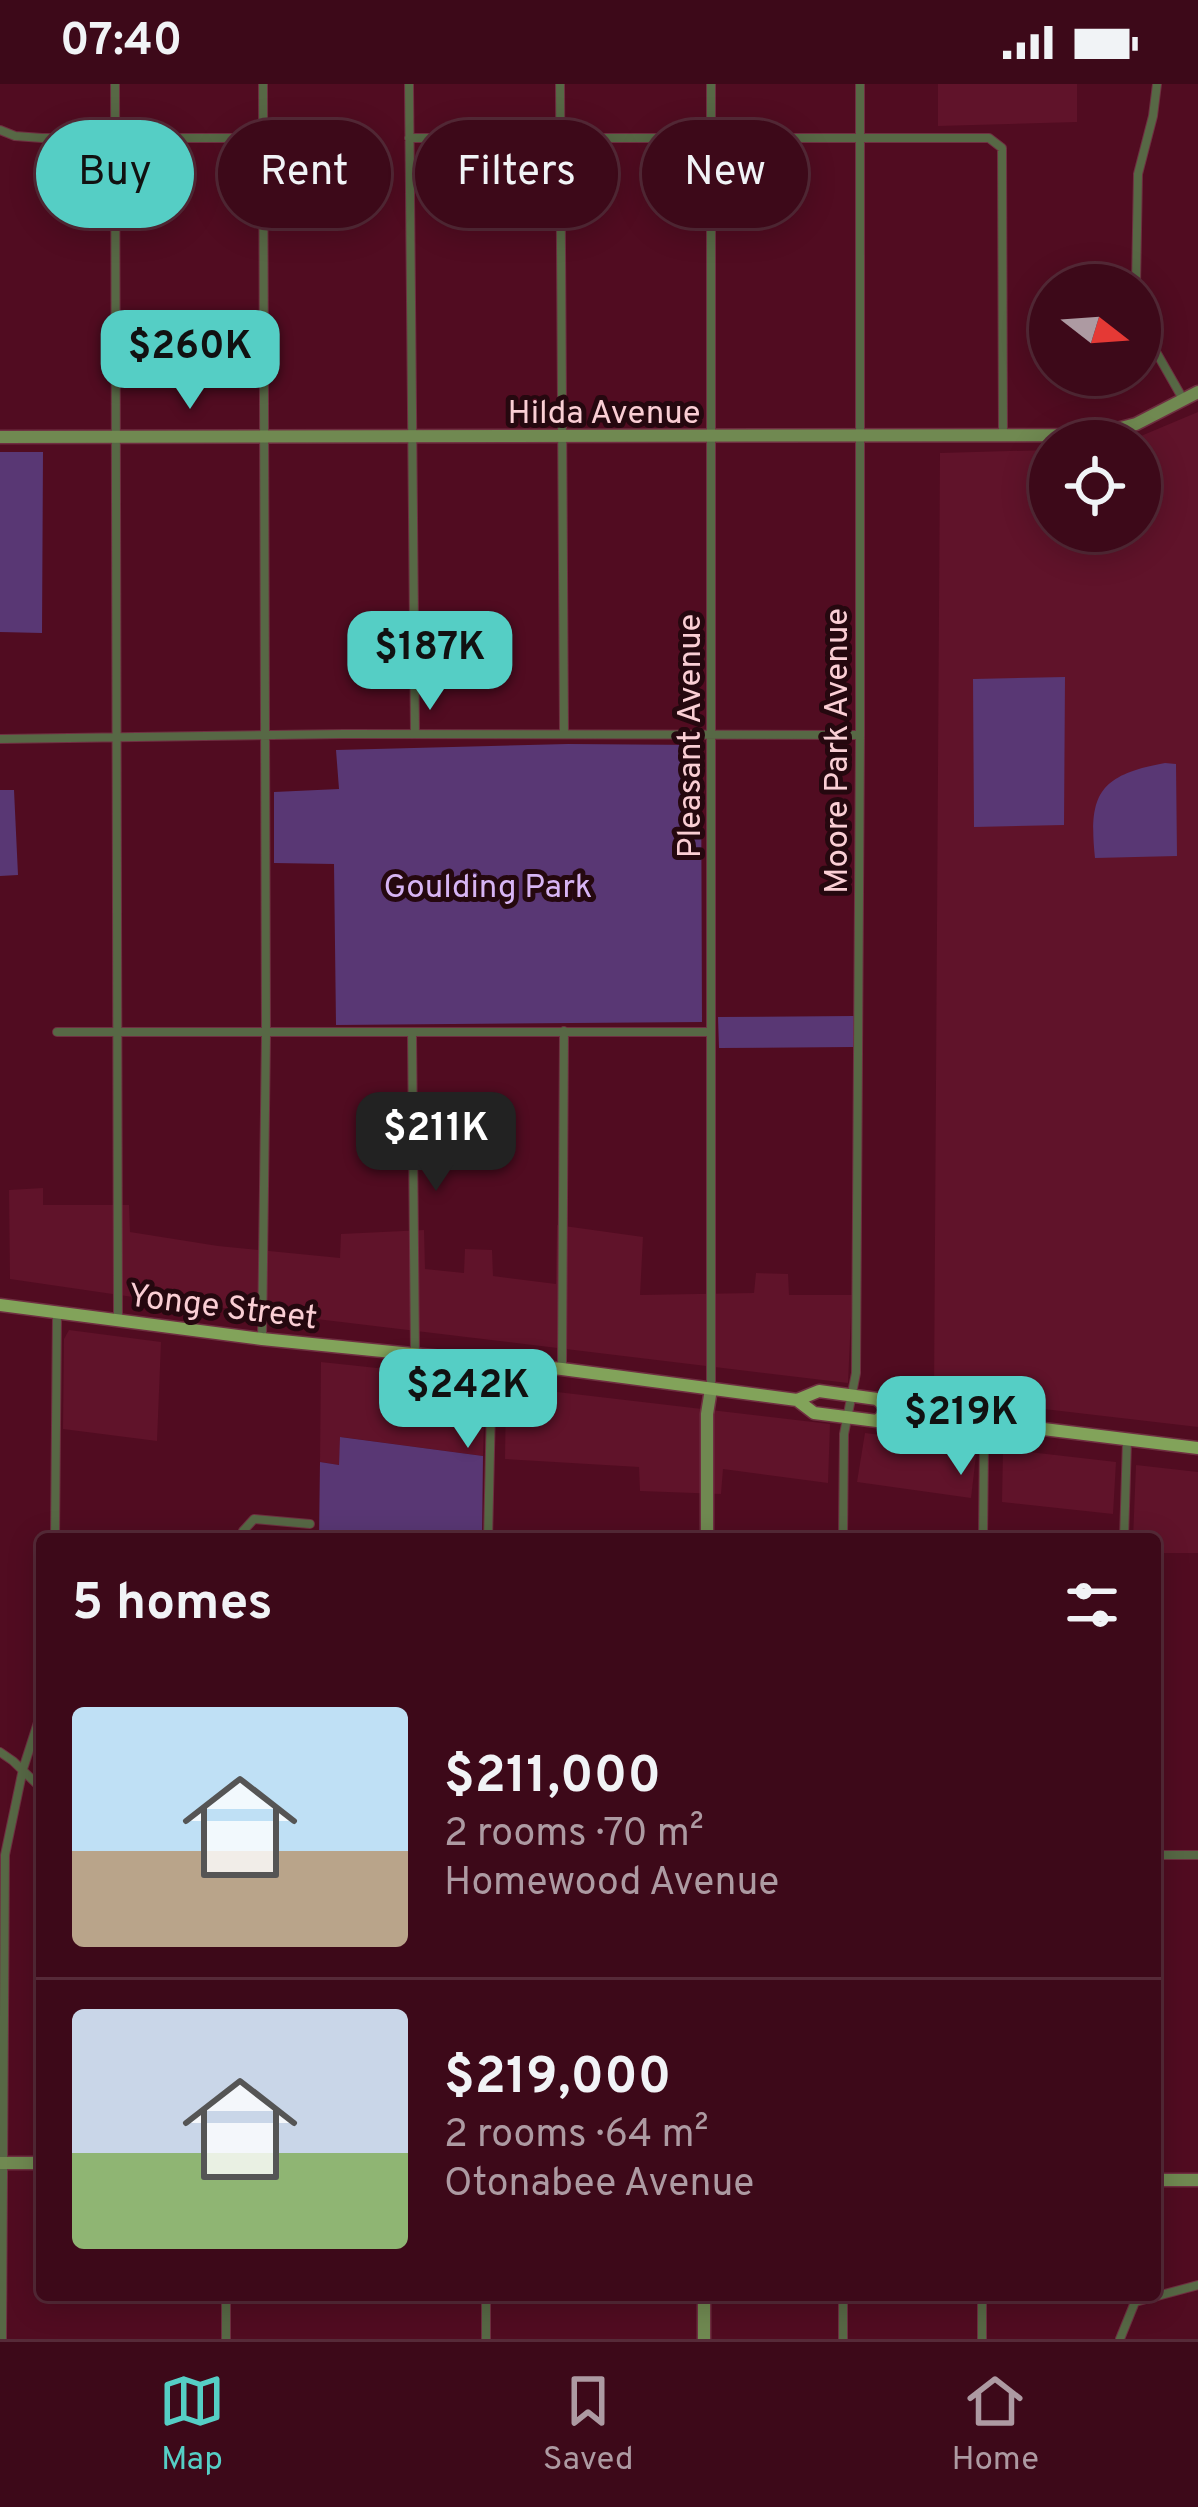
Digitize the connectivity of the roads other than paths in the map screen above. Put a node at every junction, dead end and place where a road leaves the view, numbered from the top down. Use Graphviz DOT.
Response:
graph roads {
  1 [pos="115,84"];
  2 [pos="263,84"];
  3 [pos="409,84"];
  4 [pos="560,84"];
  5 [pos="711,84"];
  6 [pos="860,84"];
  7 [pos="1157,84"];
  8 [pos="115,120"];
  9 [pos="263,120"];
  10 [pos="560,120"];
  11 [pos="712,120"];
  12 [pos="0,130"];
  13 [pos="808,136"];
  14 [pos="860,136"];
  15 [pos="36,138"];
  16 [pos="409,138"];
  17 [pos="415,138"];
  18 [pos="115,228"];
  19 [pos="264,228"];
  20 [pos="560,228"];
  21 [pos="712,228"];
  22 [pos="1136,264"];
  23 [pos="1161,359"];
  24 [pos="1198,392"];
  25 [pos="1183,399"];
  26 [pos="115,436"];
  27 [pos="265,436"];
  28 [pos="859,436"];
  29 [pos="0,437"];
  30 [pos="712,437"];
  31 [pos="1003,437"];
  32 [pos="412,438"];
  33 [pos="560,438"];
  34 [pos="564,733"];
  35 [pos="415,734"];
  36 [pos="712,735"];
  37 [pos="860,735"];
  38 [pos="266,736"];
  39 [pos="0,739"];
  40 [pos="116,739"];
  41 [pos="564,1031"];
  42 [pos="57,1032"];
  43 [pos="710,1032"];
  44 [pos="116,1033"];
  45 [pos="412,1033"];
  46 [pos="266,1034"];
  47 [pos="0,1305"];
  48 [pos="57,1311"];
  49 [pos="118,1320"];
  50 [pos="262,1339"];
  51 [pos="416,1354"];
  52 [pos="492,1364"];
  53 [pos="562,1370"];
  54 [pos="711,1389"];
  55 [pos="850,1395"];
  56 [pos="797,1400"];
  57 [pos="889,1410"];
  58 [pos="846,1417"];
  59 [pos="988,1421"];
  60 [pos="1127,1439"];
  61 [pos="1198,1448"];
  62 [pos="310,1524"];
  63 [pos="56,1533"];
  64 [pos="243,1533"];
  65 [pos="488,1533"];
  66 [pos="707,1533"];
  67 [pos="843,1533"];
  68 [pos="982,1533"];
  69 [pos="1124,1533"];
  70 [pos="36,1728"];
  71 [pos="0,1752"];
  72 [pos="22,1769"];
  73 [pos="36,1784"];
  74 [pos="1161,1855"];
  75 [pos="1198,1855"];
  76 [pos="1,2163"];
  77 [pos="36,2163"];
  78 [pos="1161,2180"];
  79 [pos="1198,2180"];
  80 [pos="1198,2284"];
  81 [pos="1161,2295"];
  82 [pos="226,2301"];
  83 [pos="486,2301"];
  84 [pos="704,2301"];
  85 [pos="843,2301"];
  86 [pos="982,2301"];
  87 [pos="1138,2301"];
  88 [pos="2,2339"];
  89 [pos="226,2339"];
  90 [pos="486,2339"];
  91 [pos="704,2339"];
  92 [pos="844,2339"];
  93 [pos="982,2339"];
  94 [pos="1120,2339"];
  1 -- 8 [label="street"];
  2 -- 9 [label="street"];
  3 -- 16 [label="street"];
  4 -- 10 [label="street"];
  5 -- 11 [label="street, Pleasant Avenue"];
  6 -- 14 [label="street, Moore Park Avenue"];
  7 -- 22 [label="street"];
  12 -- 15 [label="street"];
  13 -- 14 [label="street"];
  14 -- 28 [label="street, Moore Park Avenue"];
  14 -- 31 [label="street"];
  16 -- 17 [label="street"];
  16 -- 32 [label="street"];
  18 -- 26 [label="street"];
  19 -- 27 [label="street"];
  20 -- 33 [label="street"];
  21 -- 30 [label="street, Pleasant Avenue"];
  23 -- 25 [label="street"];
  24 -- 25 [label="street, Hilda Avenue"];
  25 -- 31 [label="street, Hilda Avenue"];
  26 -- 27 [label="street, Hilda Avenue"];
  26 -- 29 [label="street, Hilda Avenue"];
  26 -- 40 [label="street"];
  27 -- 32 [label="street, Hilda Avenue"];
  27 -- 38 [label="street"];
  28 -- 30 [label="street, Hilda Avenue"];
  28 -- 31 [label="street, Hilda Avenue"];
  28 -- 37 [label="street, Moore Park Avenue"];
  30 -- 33 [label="street, Hilda Avenue"];
  30 -- 36 [label="street, Pleasant Avenue"];
  32 -- 33 [label="street, Hilda Avenue"];
  32 -- 35 [label="street"];
  33 -- 34 [label="street"];
  34 -- 35 [label="street"];
  34 -- 36 [label="street"];
  35 -- 38 [label="street"];
  36 -- 37 [label="street"];
  36 -- 43 [label="street, Pleasant Avenue"];
  37 -- 55 [label="street, Moore Park Avenue"];
  38 -- 40 [label="street"];
  38 -- 46 [label="street"];
  39 -- 40 [label="street"];
  40 -- 44 [label="street"];
  41 -- 43 [label="street"];
  41 -- 45 [label="street"];
  41 -- 53 [label="street"];
  42 -- 44 [label="street"];
  43 -- 54 [label="street, Pleasant Avenue"];
  44 -- 46 [label="street"];
  44 -- 49 [label="street"];
  45 -- 46 [label="street"];
  45 -- 51 [label="street"];
  46 -- 50 [label="street"];
  47 -- 48 [label="main road, Yonge Street"];
  48 -- 49 [label="main road, Yonge Street"];
  48 -- 63 [label="street"];
  49 -- 50 [label="main road, Yonge Street"];
  50 -- 51 [label="main road, Yonge Street"];
  51 -- 52 [label="main road, Yonge Street"];
  52 -- 53 [label="main road, Yonge Street"];
  52 -- 65 [label="street"];
  53 -- 54 [label="main road, Yonge Street"];
  54 -- 56 [label="main road, Yonge Street"];
  54 -- 66 [label="street"];
  55 -- 56 [label="main road, Yonge Street"];
  55 -- 57 [label="main road, Yonge Street"];
  55 -- 58 [label="street, Moore Park Avenue"];
  56 -- 58 [label="main road, Yonge Street"];
  57 -- 58 [label="main road, Yonge Street"];
  57 -- 59 [label="main road, Yonge Street"];
  58 -- 67 [label="street, Moore Park Avenue"];
  59 -- 60 [label="main road, Yonge Street"];
  59 -- 68 [label="street"];
  60 -- 61 [label="main road, Yonge Street"];
  60 -- 69 [label="street"];
  62 -- 64 [label="street"];
  70 -- 72 [label="street"];
  71 -- 72 [label="street"];
  72 -- 73 [label="street"];
  72 -- 76 [label="street"];
  74 -- 75 [label="street"];
  76 -- 77 [label="street"];
  76 -- 88 [label="street"];
  78 -- 79 [label="street"];
  80 -- 81 [label="street"];
  82 -- 89 [label="street"];
  83 -- 90 [label="street"];
  84 -- 91 [label="street"];
  85 -- 92 [label="street"];
  86 -- 93 [label="street"];
  87 -- 94 [label="street"];
}
